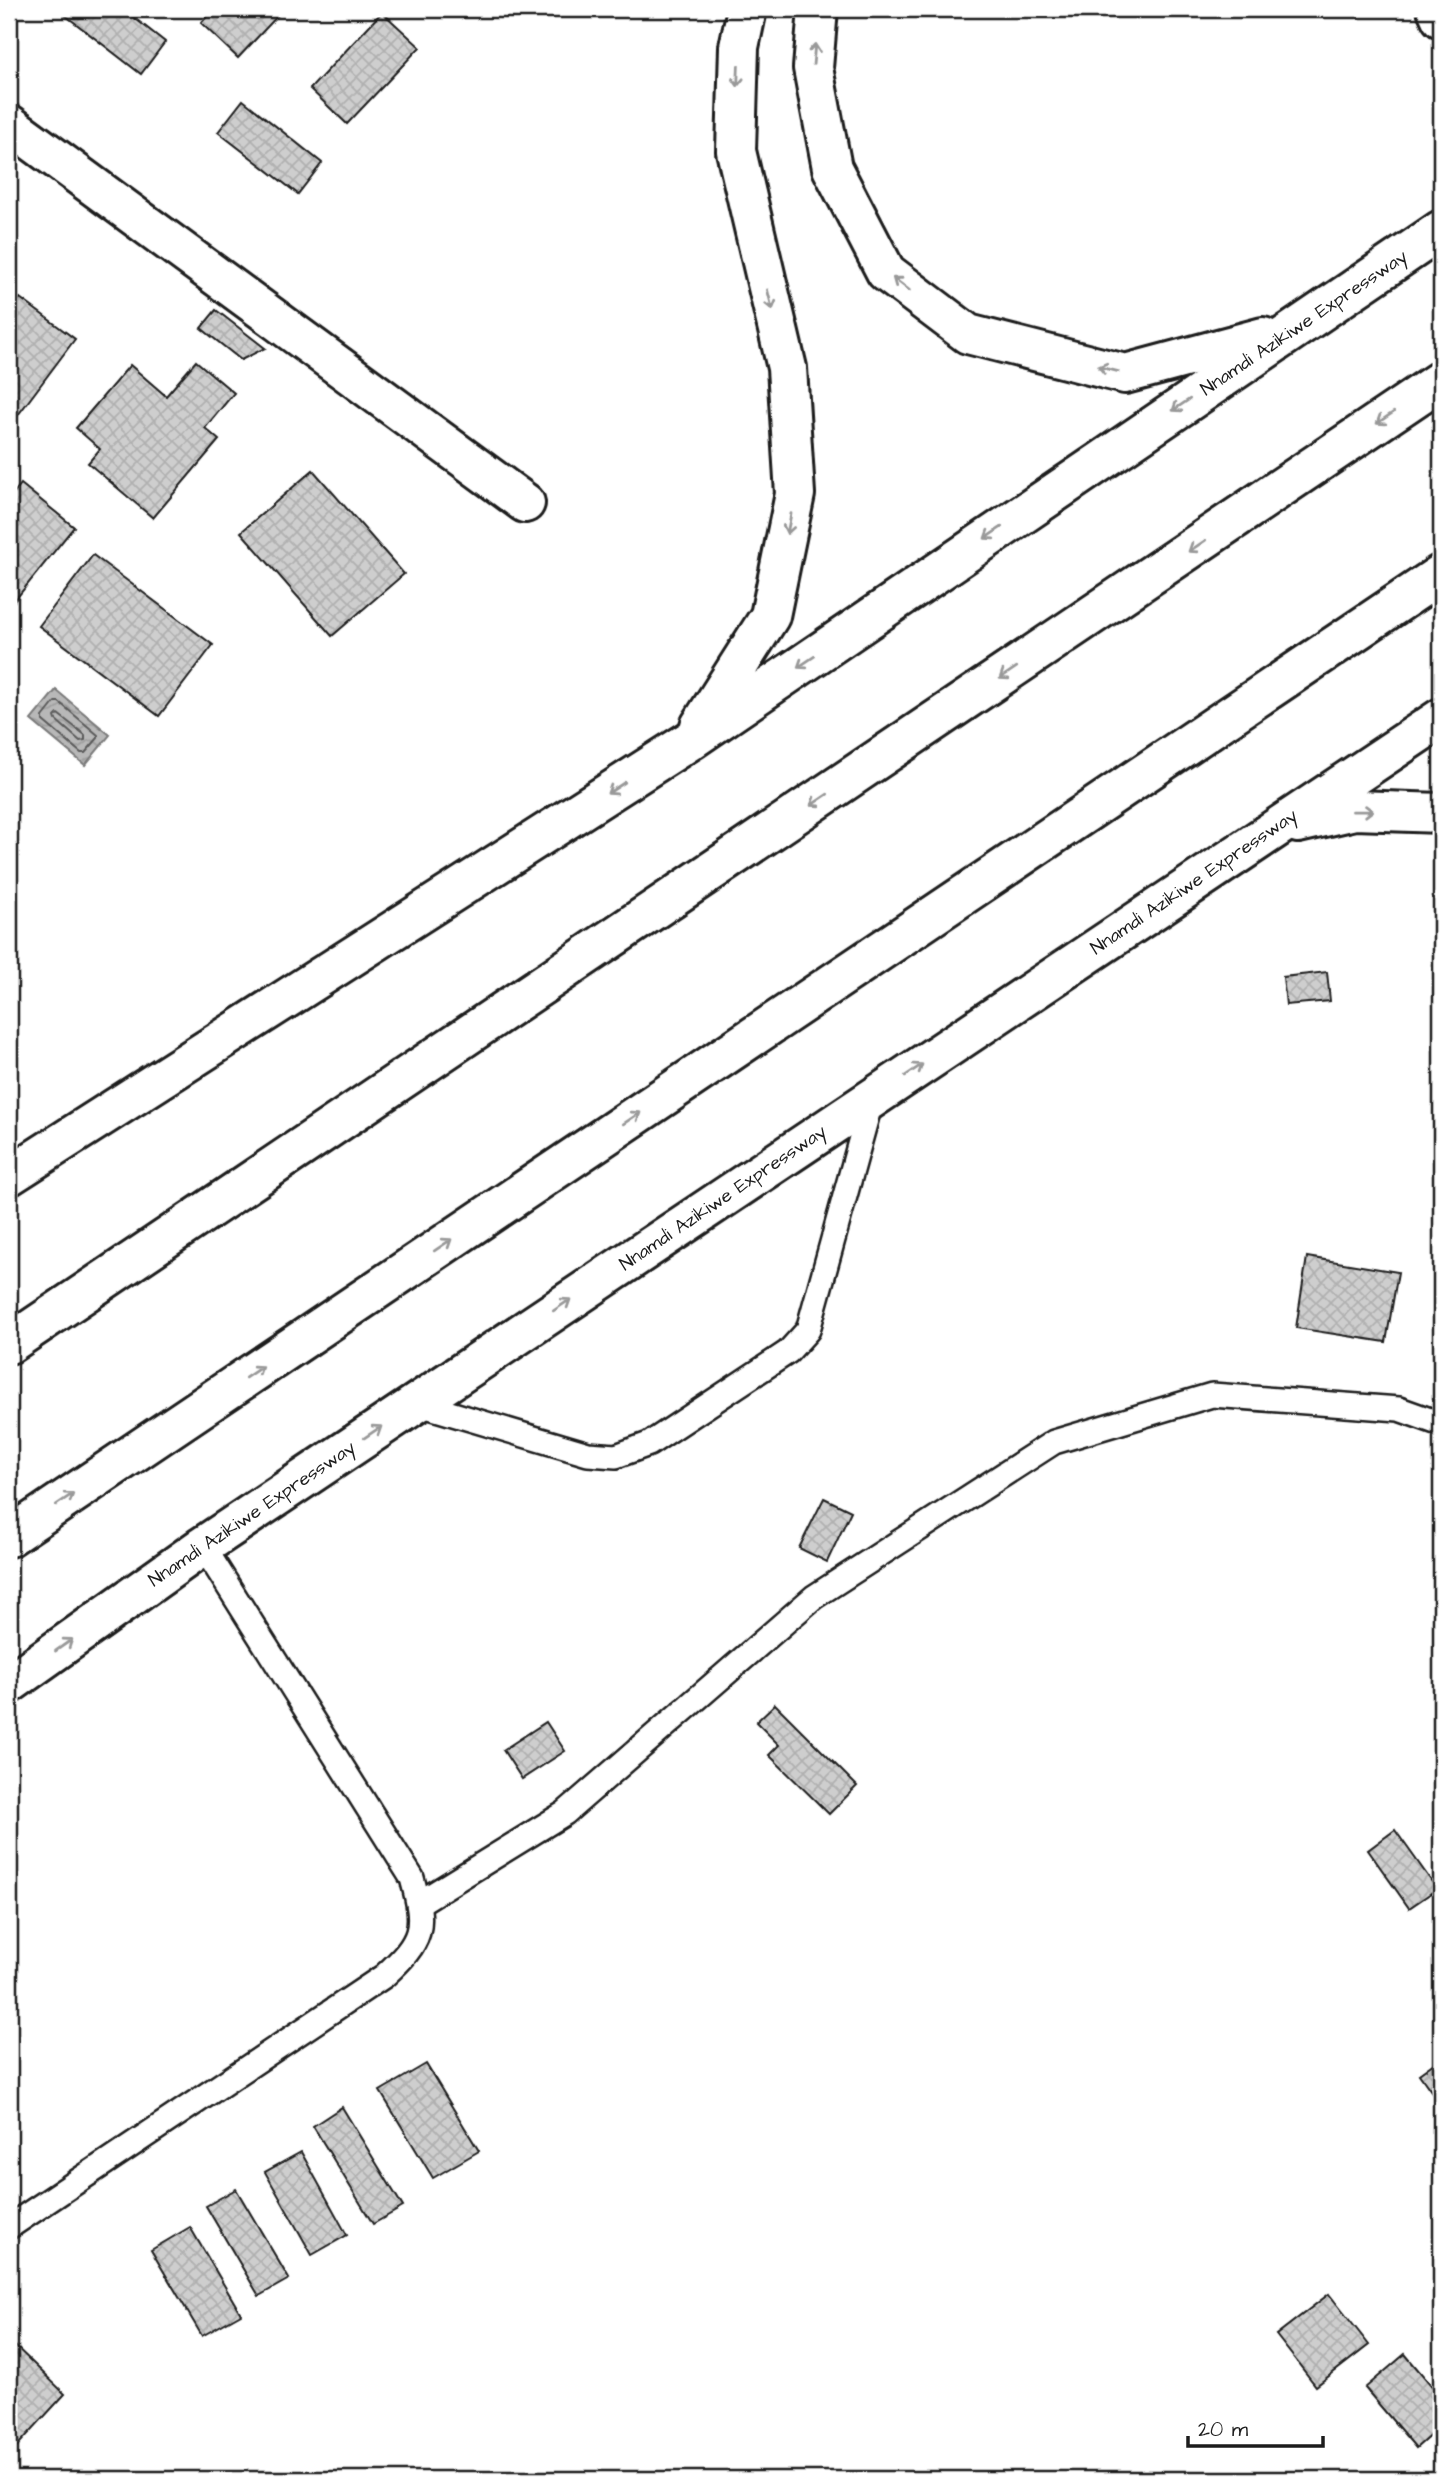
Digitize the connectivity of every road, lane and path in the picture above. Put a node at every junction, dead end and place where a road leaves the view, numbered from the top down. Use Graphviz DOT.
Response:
graph roads {
  1 [pos="747,9"];
  2 [pos="818,9"];
  3 [pos="1437,9"];
  4 [pos="1441,18"];
  5 [pos="9,124"];
  6 [pos="1441,230"];
  7 [pos="1292,330"];
  8 [pos="1441,380"];
  9 [pos="525,503"];
  10 [pos="1441,574"];
  11 [pos="1441,718"];
  12 [pos="691,740"];
  13 [pos="1441,813"];
  14 [pos="1272,830"];
  15 [pos="872,1098"];
  16 [pos="9,1176"];
  17 [pos="9,1344"];
  18 [pos="416,1403"];
  19 [pos="1441,1424"];
  20 [pos="9,1537"];
  21 [pos="203,1546"];
  22 [pos="10,1682"];
  23 [pos="419,1903"];
  24 [pos="9,2227"];
  1 -- 12 [label="main road, one-way"];
  7 -- 2 [label="main road, one-way"];
  3 -- 4 [label="main road"];
  5 -- 9 [label="main road"];
  6 -- 7 [label="main road, Nnamdi Azikiwe Expressway"];
  7 -- 12 [label="main road, Nnamdi Azikiwe Expressway, one-way"];
  8 -- 17 [label="main road, one-way"];
  20 -- 10 [label="main road, one-way"];
  11 -- 14 [label="main road, Nnamdi Azikiwe Expressway"];
  12 -- 16 [label="main road, Nnamdi Azikiwe Expressway, one-way"];
  14 -- 13 [label="main road, one-way"];
  15 -- 14 [label="main road, Nnamdi Azikiwe Expressway, one-way"];
  18 -- 15 [label="main road, Nnamdi Azikiwe Expressway, one-way"];
  15 -- 18 [label="lane"];
  21 -- 18 [label="main road, Nnamdi Azikiwe Expressway, one-way"];
  19 -- 23 [label="lane"];
  22 -- 21 [label="main road, Nnamdi Azikiwe Expressway, one-way"];
  21 -- 23 [label="lane"];
  23 -- 24 [label="lane"];
}
